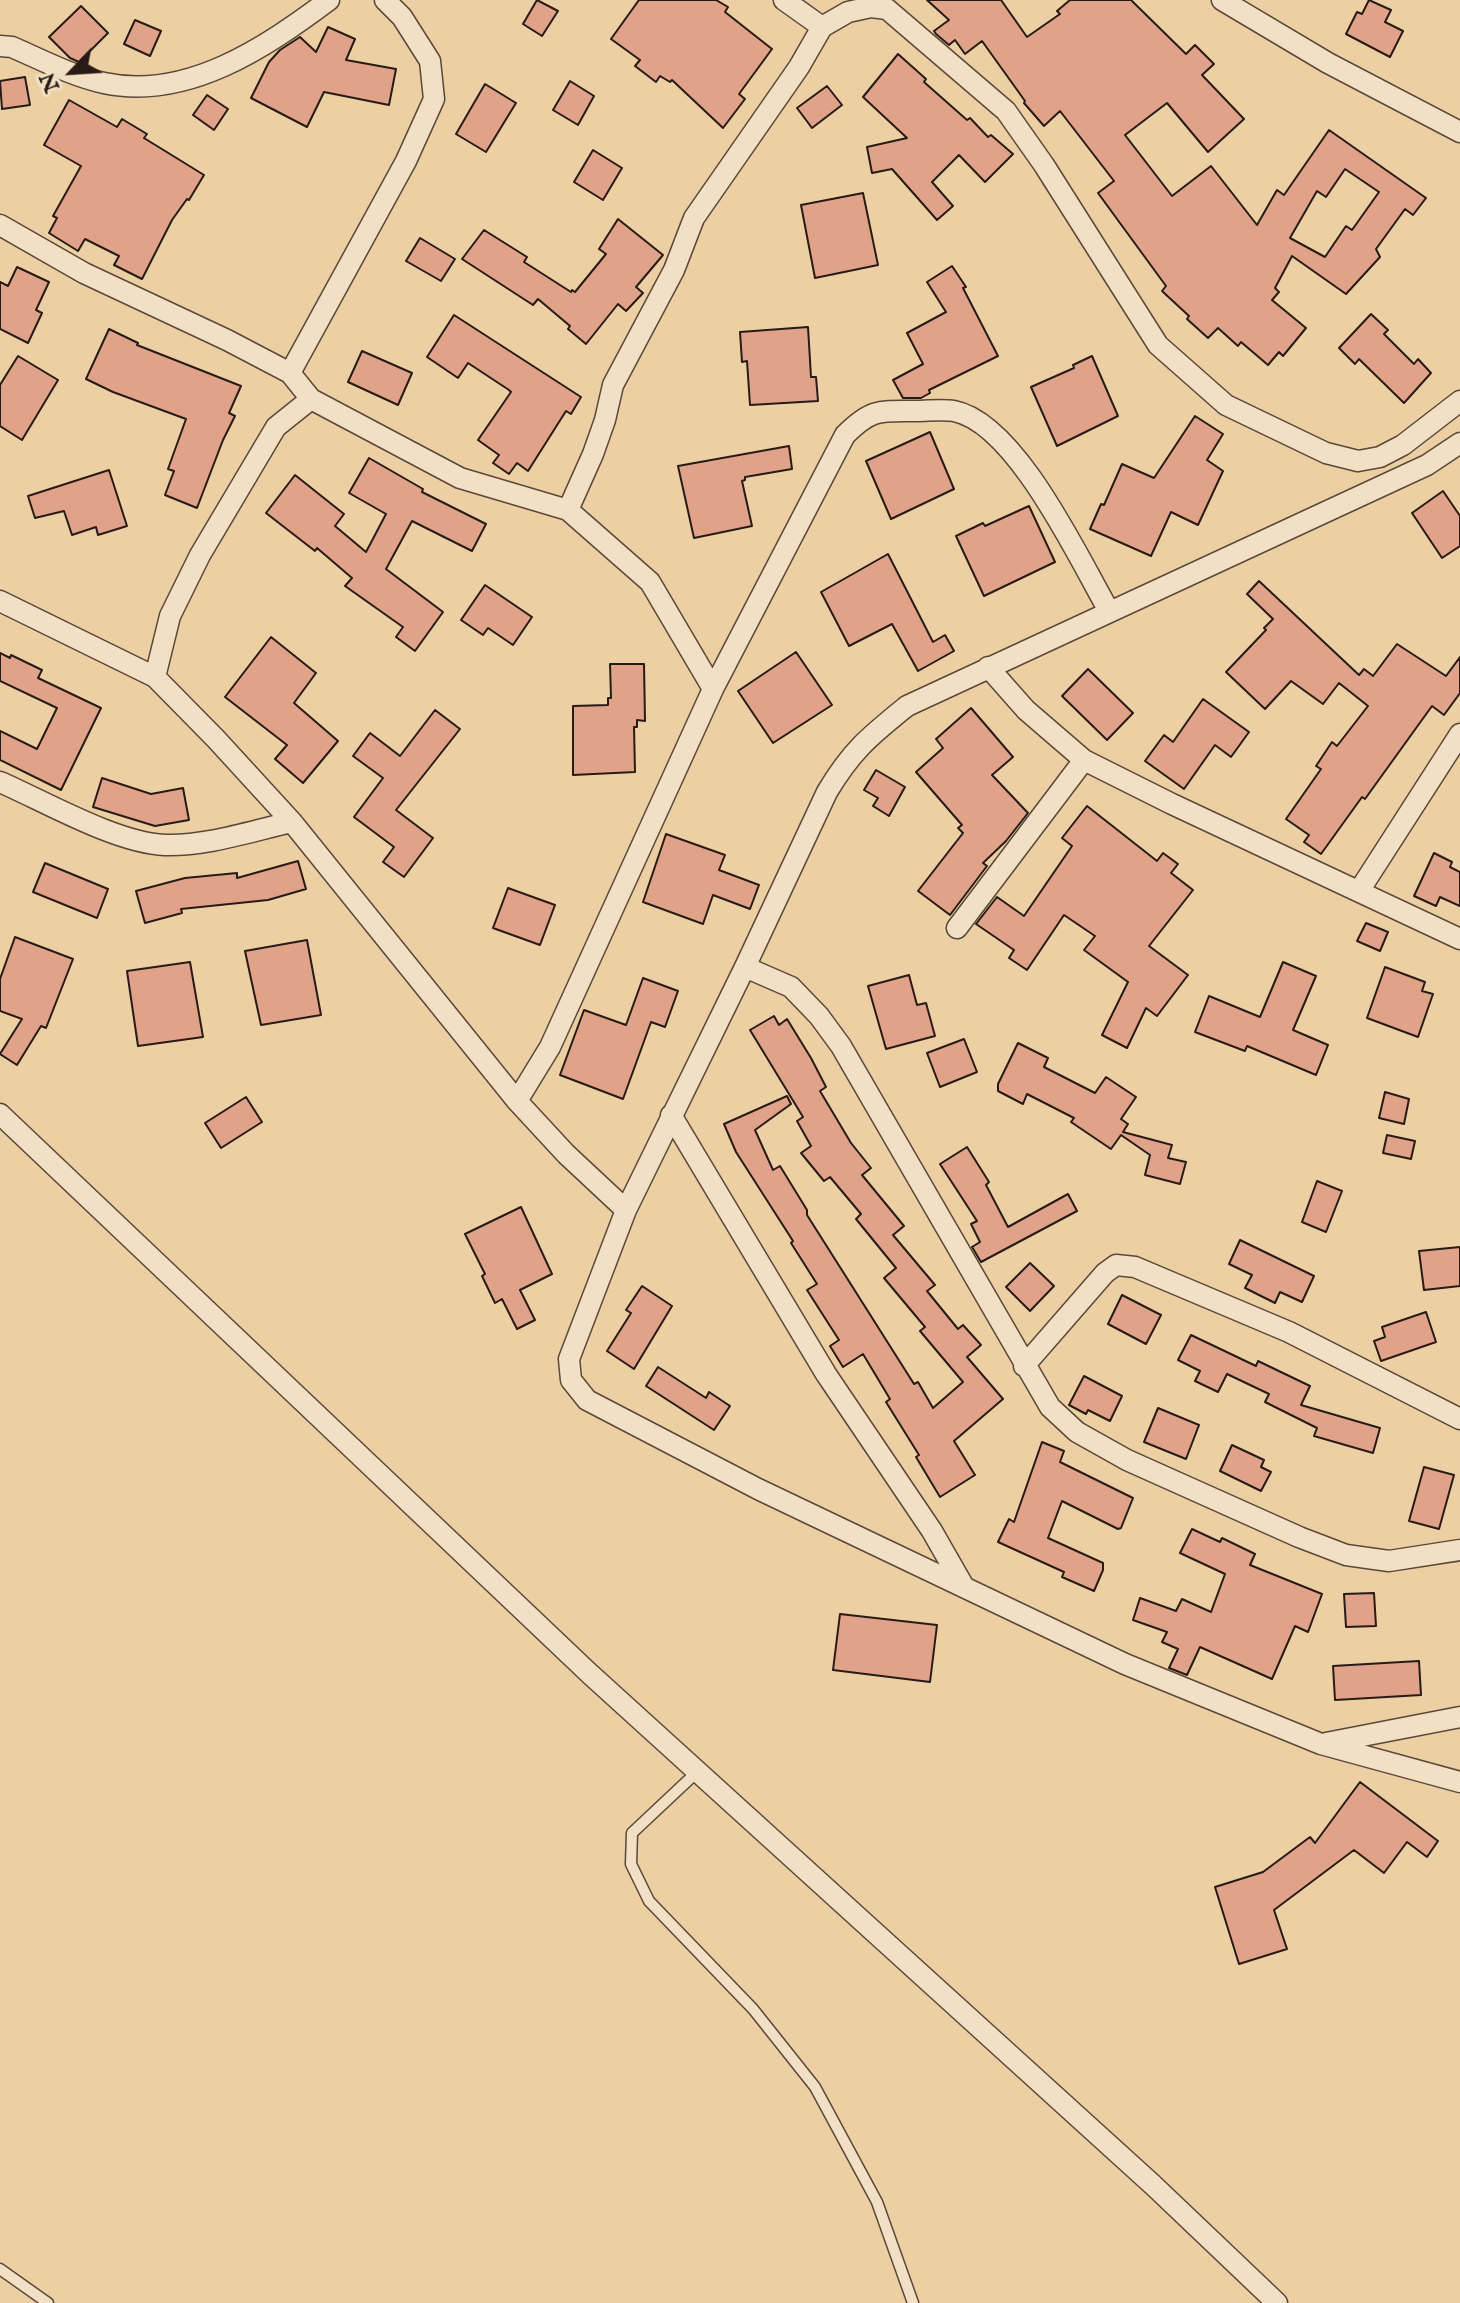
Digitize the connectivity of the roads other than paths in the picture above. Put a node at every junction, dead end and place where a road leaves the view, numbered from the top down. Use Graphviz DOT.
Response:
graph roads {
  1 [pos="329,0"];
  2 [pos="385,0"];
  3 [pos="784,0"];
  4 [pos="1222,0"];
  5 [pos="822,27"];
  6 [pos="0,46"];
  7 [pos="1460,132"];
  8 [pos="0,225"];
  9 [pos="290,373"];
  10 [pos="311,399"];
  11 [pos="1460,401"];
  12 [pos="1460,443"];
  13 [pos="568,510"];
  14 [pos="0,601"];
  15 [pos="1109,611"];
  16 [pos="988,667"];
  17 [pos="155,677"];
  18 [pos="713,689"];
  19 [pos="1460,734"];
  20 [pos="1084,760"];
  21 [pos="0,782"];
  22 [pos="292,822"];
  23 [pos="1359,891"];
  24 [pos="957,928"];
  25 [pos="1460,939"];
  26 [pos="745,967"];
  27 [pos="517,1101"];
  28 [pos="0,1114"];
  29 [pos="671,1115"];
  30 [pos="626,1210"];
  31 [pos="1024,1366"];
  32 [pos="1460,1419"];
  33 [pos="1460,1550"];
  34 [pos="964,1587"];
  35 [pos="1460,1717"];
  36 [pos="1321,1744"];
  37 [pos="699,1770"];
  38 [pos="1460,1782"];
  39 [pos="0,2269"];
  40 [pos="48,2303"];
  41 [pos="913,2303"];
  42 [pos="1277,2303"];
  1 -- 6 [label="street"];
  2 -- 9 [label="street"];
  3 -- 5 [label="street"];
  4 -- 7 [label="street"];
  5 -- 11 [label="street"];
  5 -- 13 [label="street"];
  8 -- 9 [label="street"];
  9 -- 10 [label="street"];
  10 -- 13 [label="street"];
  10 -- 17 [label="street"];
  12 -- 15 [label="street"];
  13 -- 18 [label="street"];
  14 -- 17 [label="street"];
  15 -- 16 [label="street"];
  15 -- 18 [label="street"];
  16 -- 20 [label="street"];
  16 -- 26 [label="street"];
  17 -- 22 [label="street"];
  18 -- 27 [label="street"];
  19 -- 23 [label="street"];
  20 -- 23 [label="street"];
  20 -- 24 [label="street"];
  21 -- 22 [label="street"];
  22 -- 27 [label="street"];
  23 -- 25 [label="street"];
  26 -- 29 [label="street"];
  26 -- 31 [label="street"];
  27 -- 30 [label="street"];
  28 -- 37 [label="street"];
  29 -- 30 [label="street"];
  29 -- 34 [label="street"];
  30 -- 34 [label="street"];
  31 -- 32 [label="street"];
  31 -- 33 [label="street"];
  34 -- 36 [label="street"];
  35 -- 36 [label="street"];
  36 -- 38 [label="street"];
  37 -- 41 [label="lane"];
  37 -- 42 [label="street"];
  39 -- 40 [label="lane"];
}
